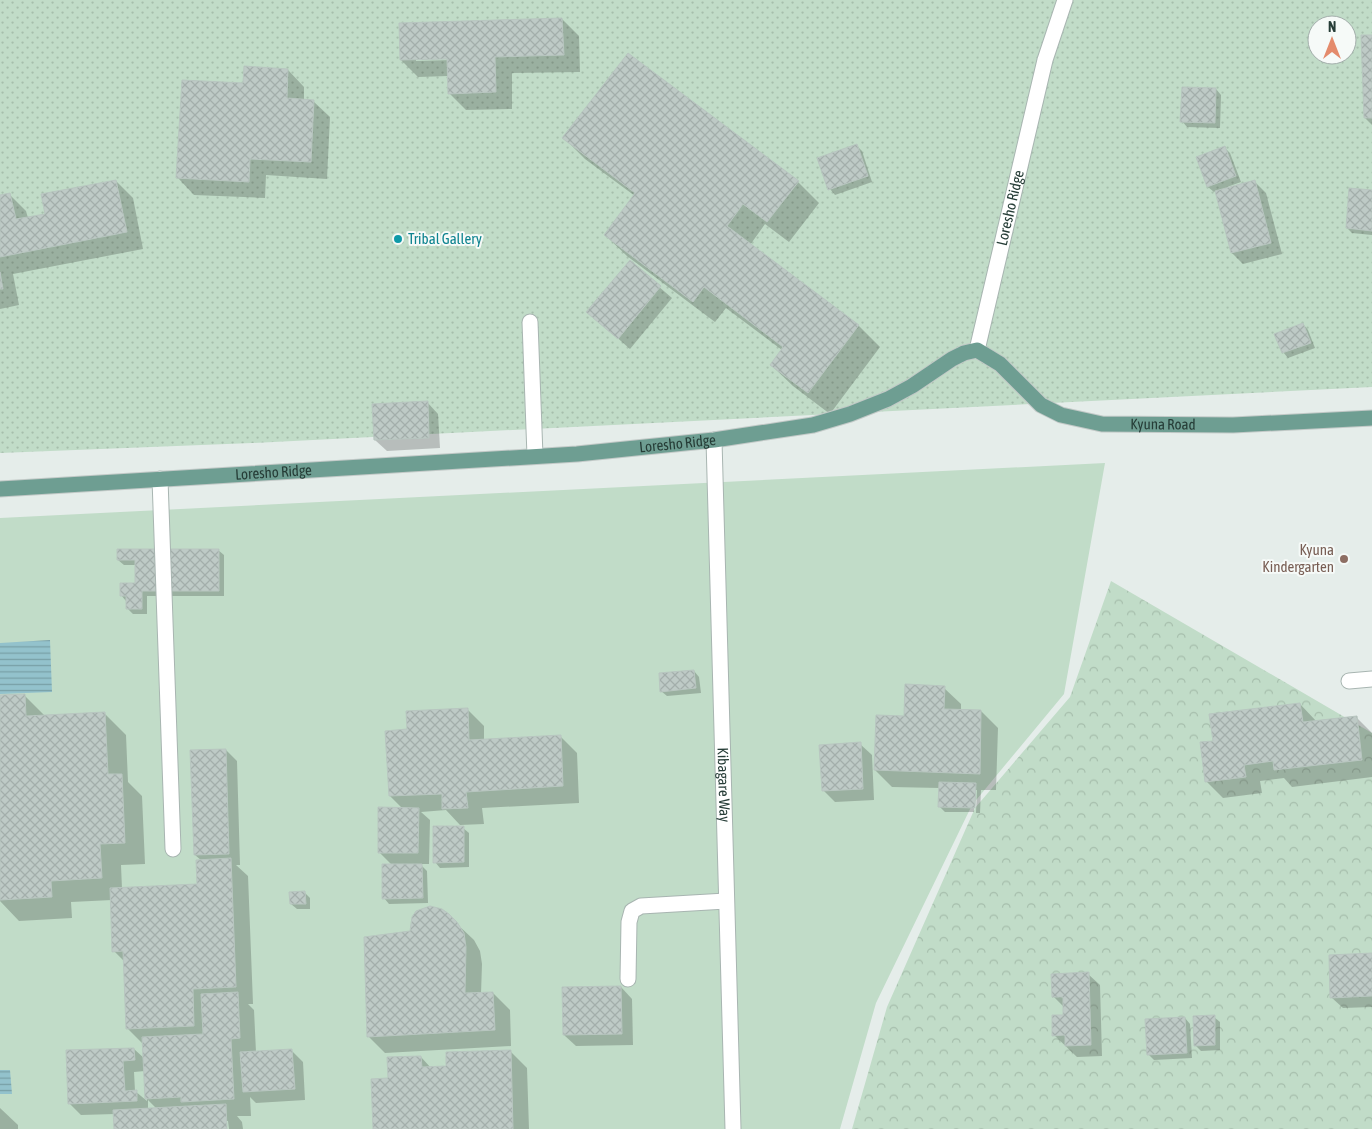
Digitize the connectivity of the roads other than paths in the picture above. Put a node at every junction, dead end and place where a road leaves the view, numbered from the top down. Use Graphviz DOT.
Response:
graph roads {
  1 [pos="1065,0"];
  2 [pos="530,322"];
  3 [pos="977,350"];
  4 [pos="1372,418"];
  5 [pos="714,440"];
  6 [pos="535,456"];
  7 [pos="160,479"];
  8 [pos="0,489"];
  9 [pos="1372,679"];
  10 [pos="1349,681"];
  11 [pos="173,849"];
  12 [pos="726,901"];
  13 [pos="628,979"];
  14 [pos="733,1129"];
  1 -- 3 [label="street, Loresho Ridge"];
  2 -- 6 [label="street"];
  3 -- 4 [label="main road, Kyuna Road"];
  3 -- 5 [label="main road, Loresho Ridge"];
  5 -- 6 [label="main road, Loresho Ridge"];
  5 -- 12 [label="street, Kibagare Way"];
  6 -- 7 [label="main road, Loresho Ridge"];
  7 -- 8 [label="main road, Loresho Ridge"];
  7 -- 11 [label="street"];
  9 -- 10 [label="street"];
  12 -- 13 [label="street"];
  12 -- 14 [label="street, Kibagare Way"];
}
